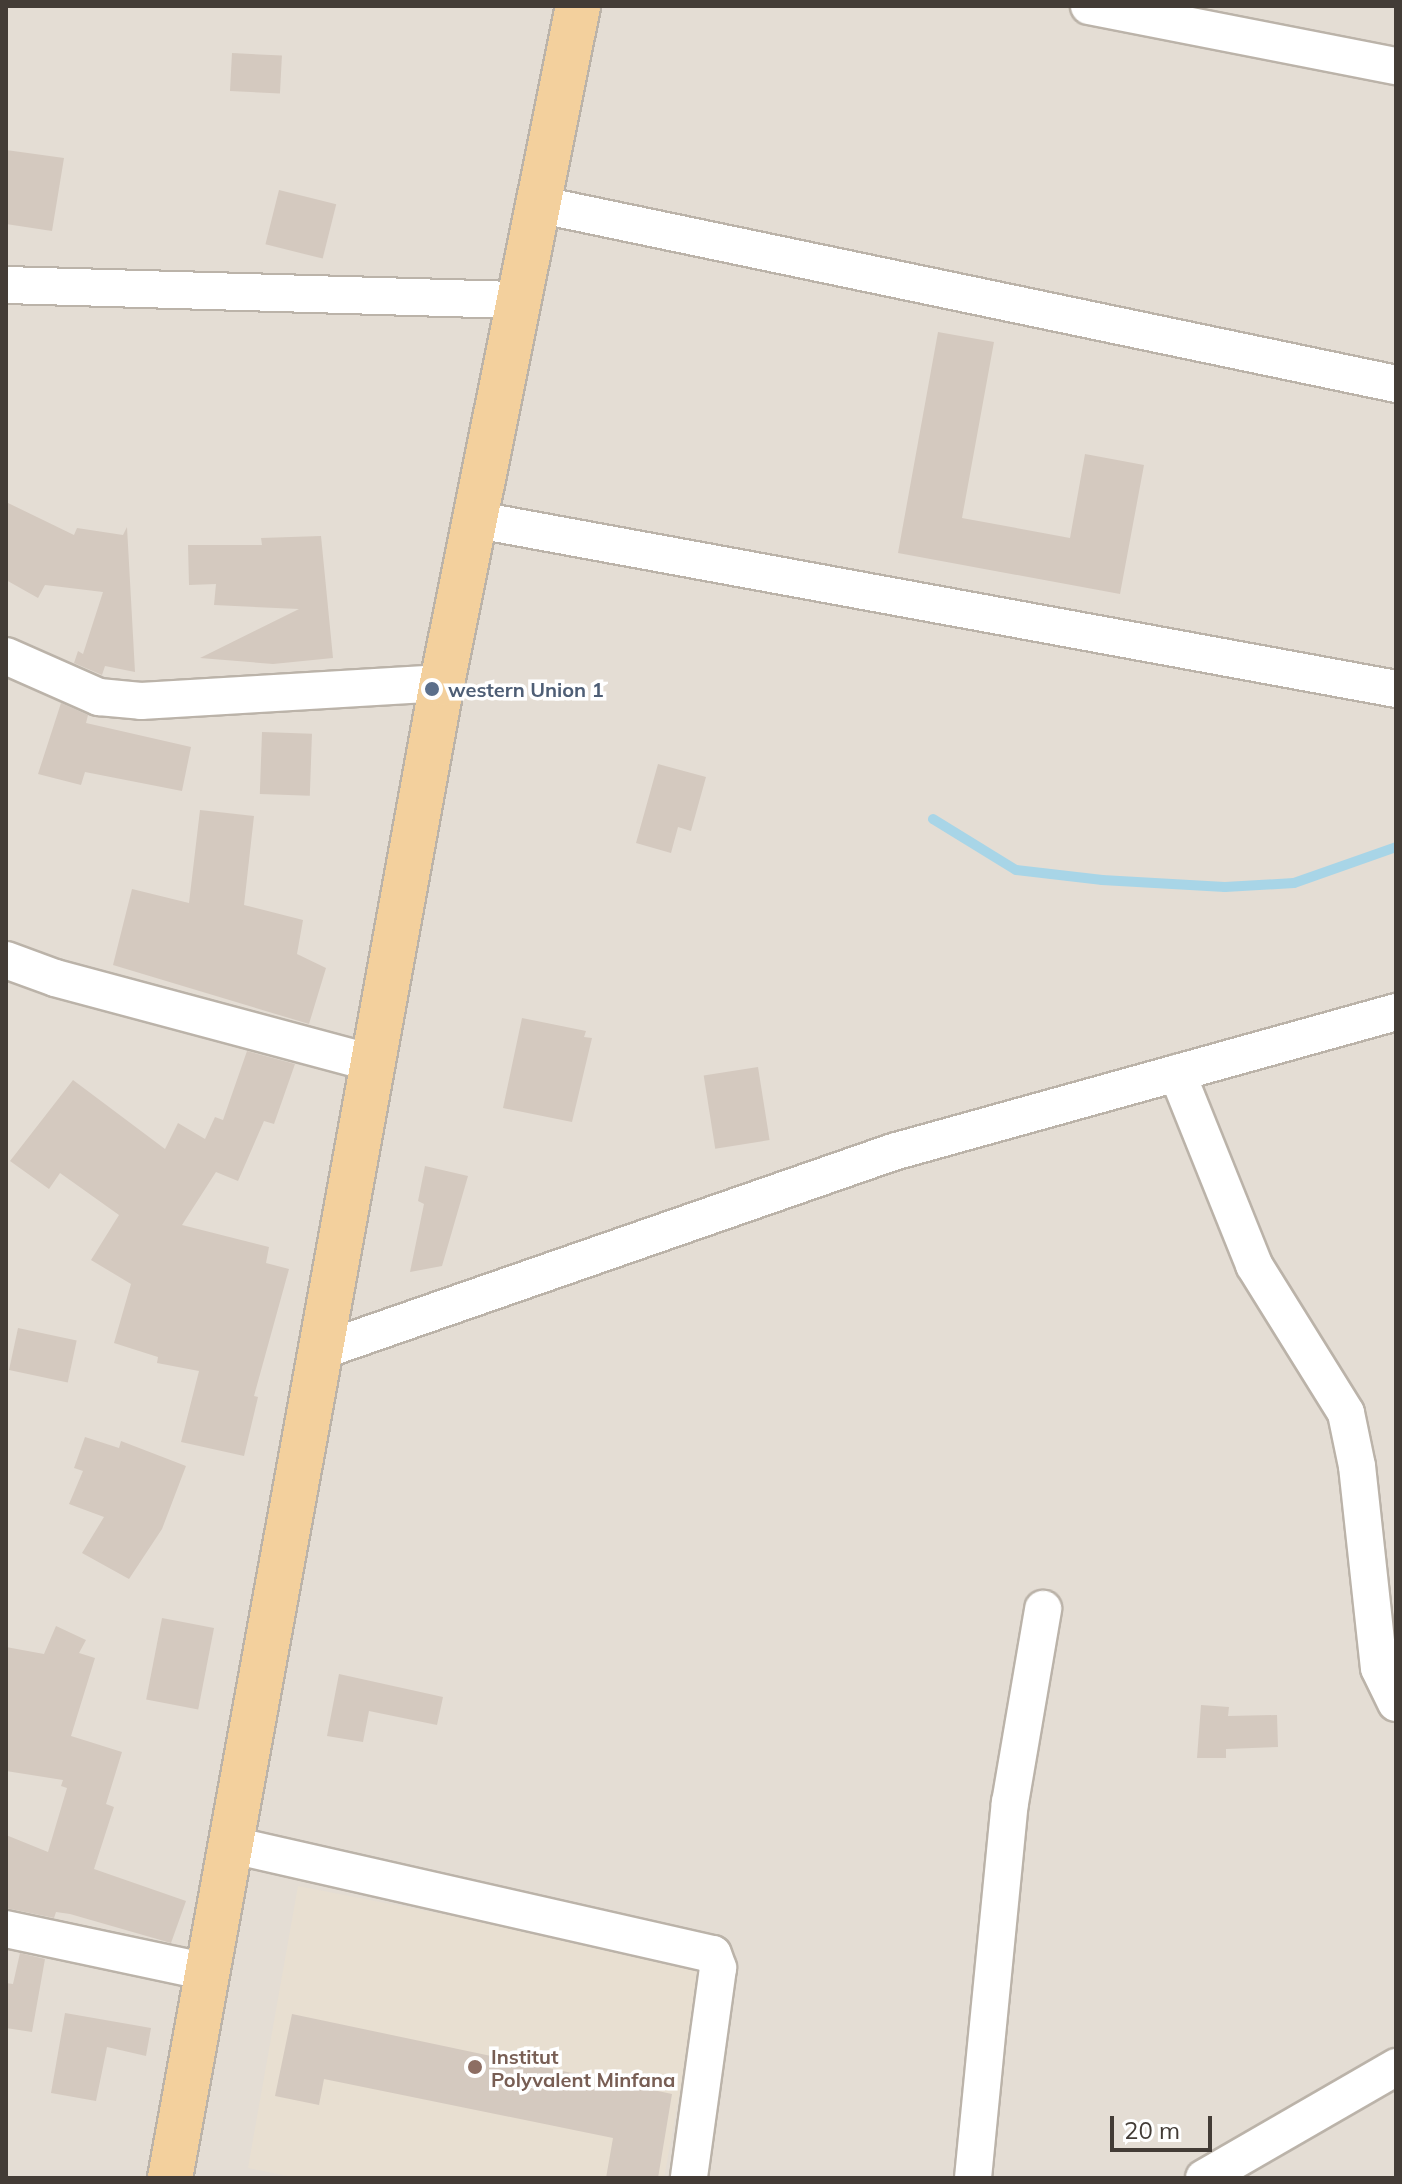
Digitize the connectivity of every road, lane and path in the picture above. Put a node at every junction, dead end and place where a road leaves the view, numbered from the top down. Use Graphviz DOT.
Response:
graph roads {
  1 [pos="578,6"];
  2 [pos="1089,6"];
  3 [pos="1396,66"];
  4 [pos="537,204"];
  5 [pos="6,285"];
  6 [pos="515,300"];
  7 [pos="1396,384"];
  8 [pos="478,520"];
  9 [pos="6,656"];
  10 [pos="442,683"];
  11 [pos="1396,689"];
  12 [pos="6,960"];
  13 [pos="1396,1012"];
  14 [pos="372,1063"];
  15 [pos="1177,1073"];
  16 [pos="321,1351"];
  17 [pos="1043,1609"];
  18 [pos="1396,1703"];
  19 [pos="228,1844"];
  20 [pos="6,1929"];
  21 [pos="208,1972"];
  22 [pos="1396,2067"];
  23 [pos="170,2178"];
  24 [pos="689,2178"];
  25 [pos="973,2178"];
  26 [pos="1204,2178"];
  1 -- 4 [label="main road"];
  2 -- 3 [label="street"];
  4 -- 6 [label="main road"];
  4 -- 7 [label="street"];
  5 -- 6 [label="street"];
  6 -- 8 [label="main road"];
  8 -- 10 [label="main road"];
  8 -- 11 [label="street"];
  9 -- 10 [label="street"];
  10 -- 14 [label="main road"];
  12 -- 14 [label="street"];
  13 -- 15 [label="street"];
  14 -- 16 [label="main road"];
  15 -- 16 [label="street"];
  15 -- 18 [label="street"];
  16 -- 19 [label="main road"];
  17 -- 25 [label="street"];
  19 -- 21 [label="main road"];
  19 -- 24 [label="street"];
  20 -- 21 [label="street"];
  21 -- 23 [label="main road"];
  22 -- 26 [label="street"];
}
